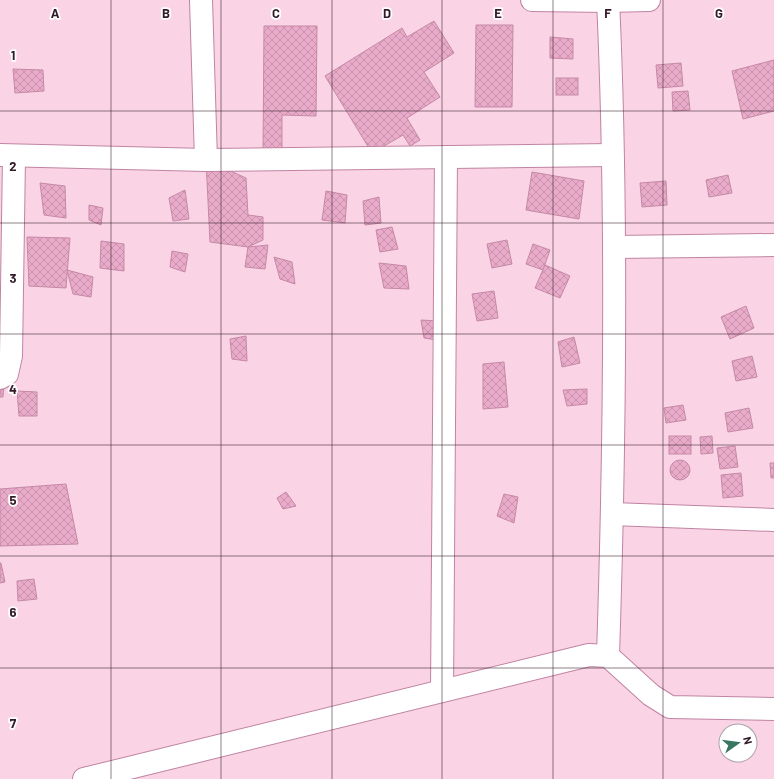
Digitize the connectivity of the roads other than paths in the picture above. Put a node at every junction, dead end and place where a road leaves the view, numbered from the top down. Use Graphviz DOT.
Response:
graph roads {
  1 [pos="201,0"];
  2 [pos="532,0"];
  3 [pos="649,0"];
  4 [pos="608,1"];
  5 [pos="7,155"];
  6 [pos="612,155"];
  7 [pos="446,157"];
  8 [pos="206,160"];
  9 [pos="774,245"];
  10 [pos="614,246"];
  11 [pos="0,378"];
  12 [pos="612,514"];
  13 [pos="774,520"];
  14 [pos="608,656"];
  15 [pos="442,691"];
  16 [pos="774,709"];
  17 [pos="84,779"];
  1 -- 8 [label="street"];
  2 -- 4 [label="street"];
  3 -- 4 [label="street"];
  4 -- 6 [label="street"];
  5 -- 8 [label="street"];
  5 -- 11 [label="street"];
  6 -- 7 [label="street"];
  6 -- 10 [label="street"];
  7 -- 8 [label="street"];
  7 -- 15 [label="street"];
  9 -- 10 [label="street"];
  10 -- 12 [label="street"];
  12 -- 13 [label="street"];
  12 -- 14 [label="street"];
  14 -- 15 [label="street"];
  14 -- 16 [label="street"];
  15 -- 17 [label="street"];
}
